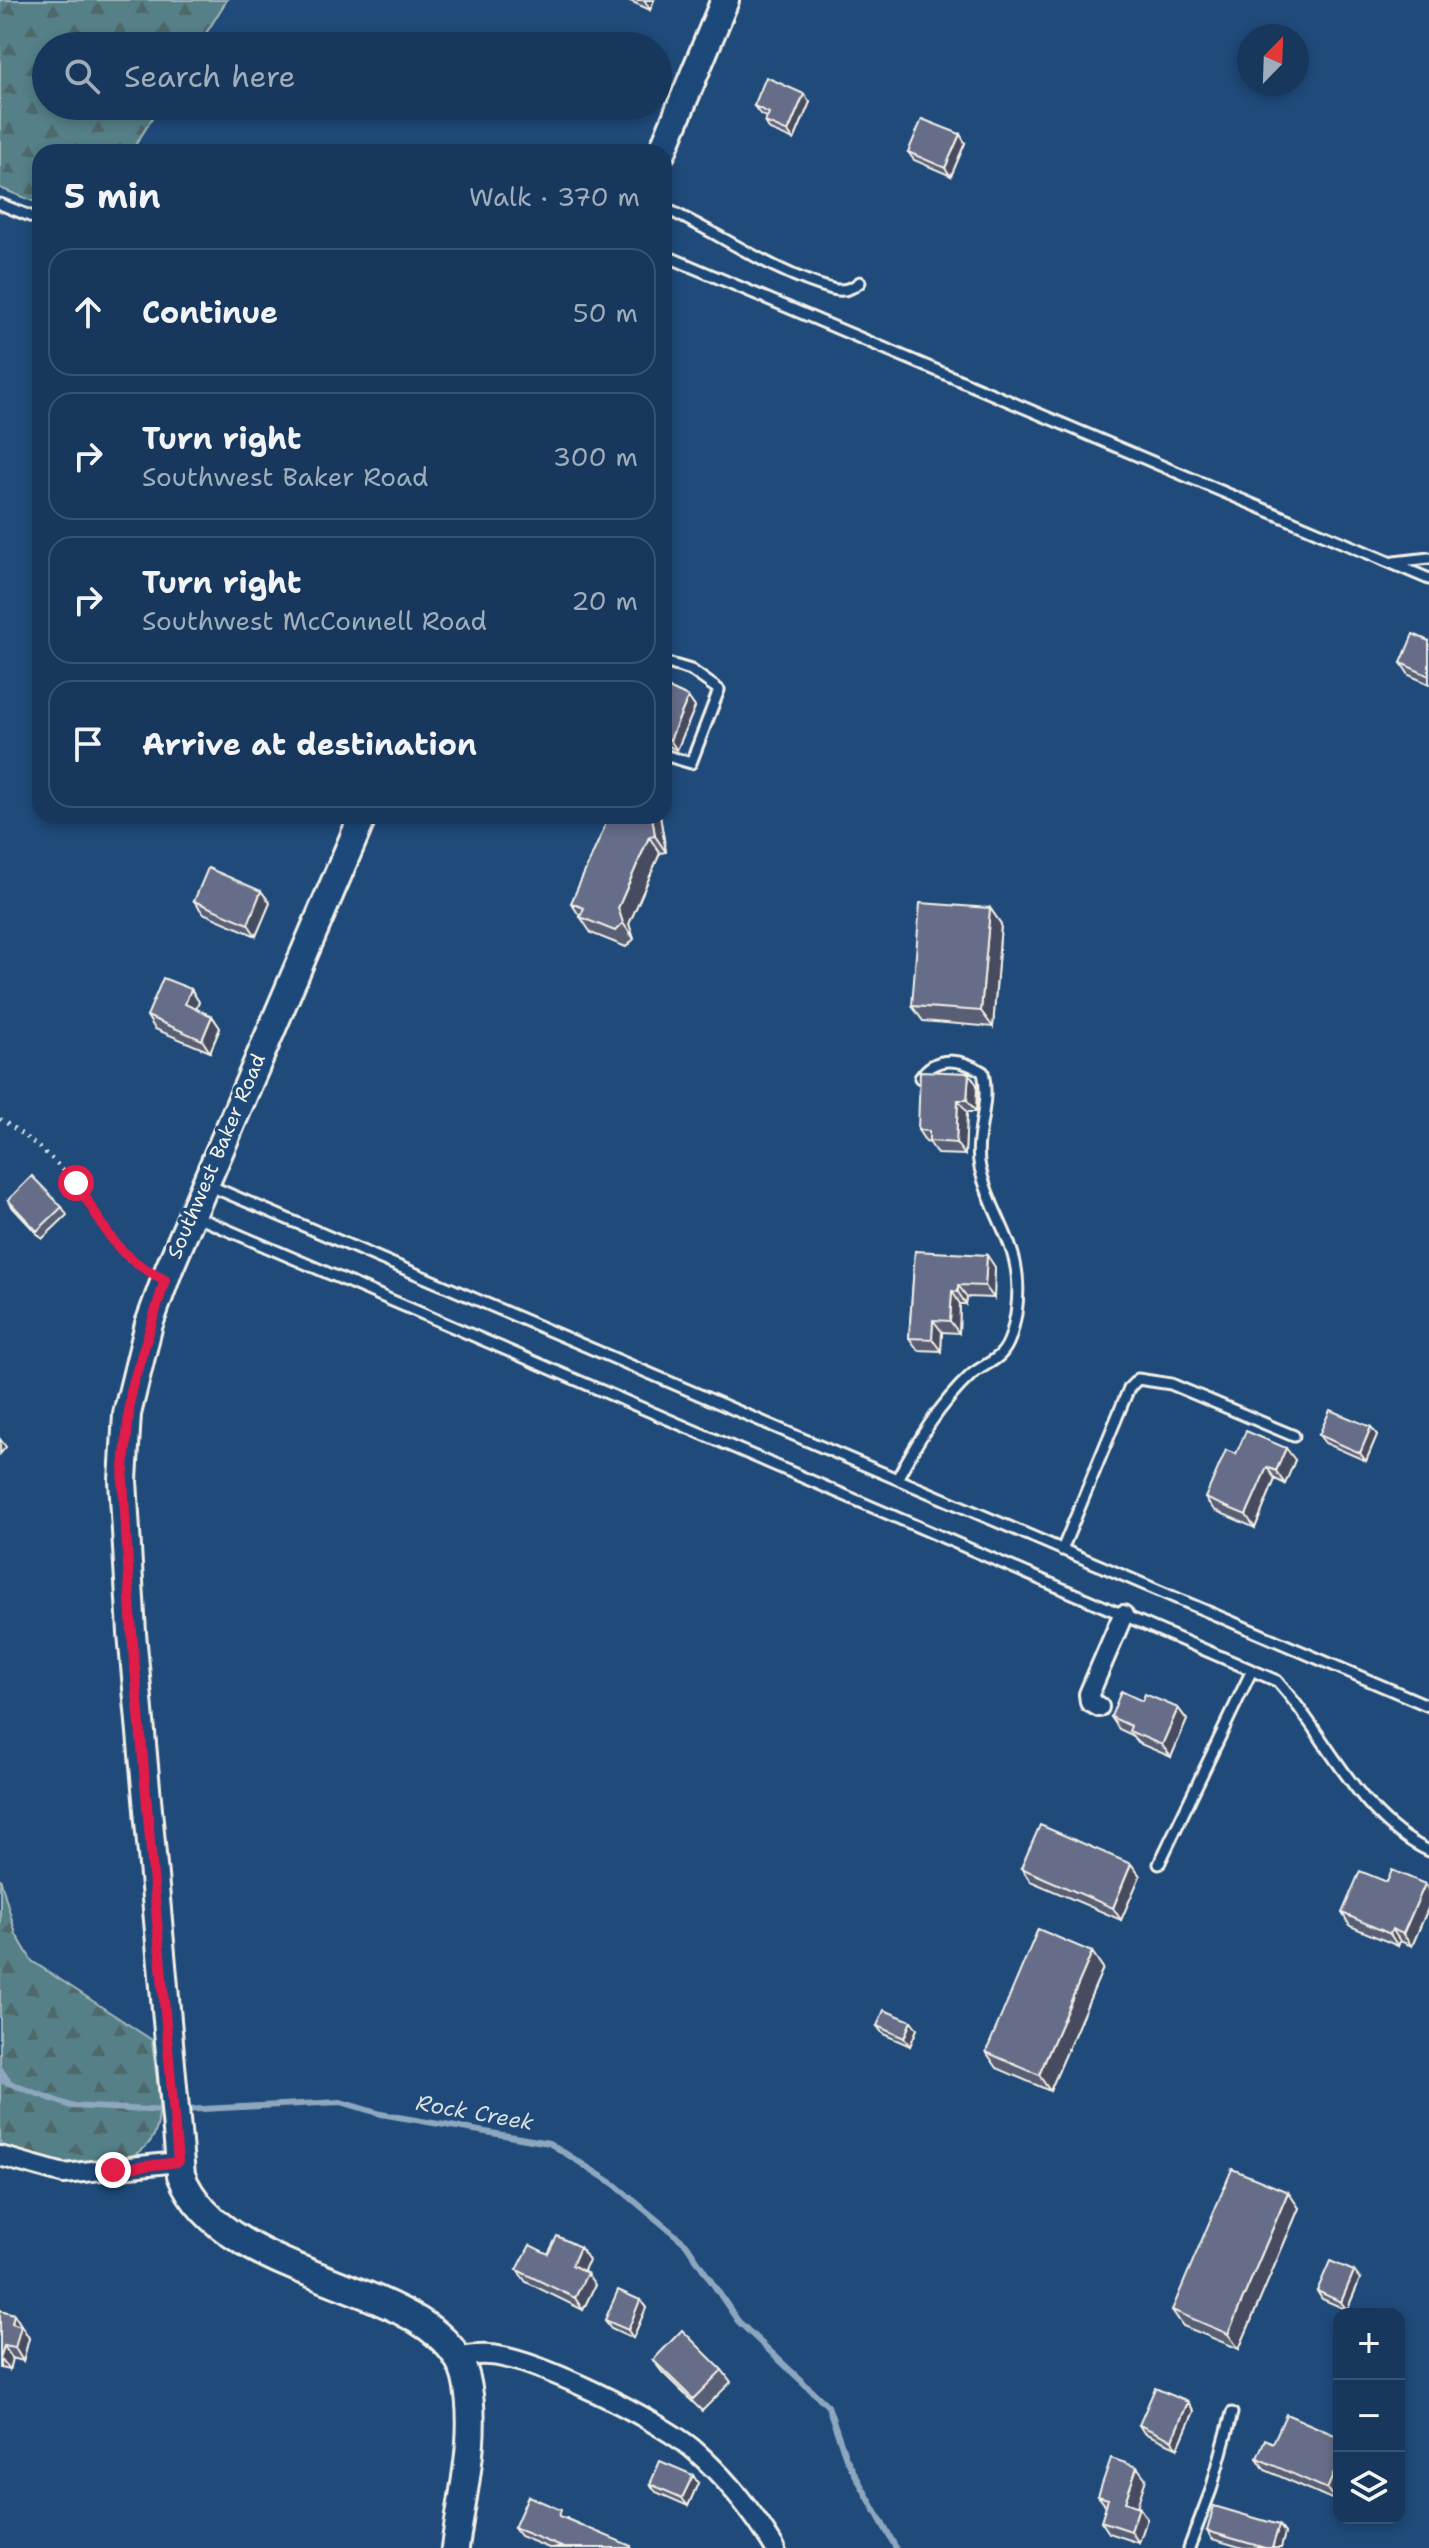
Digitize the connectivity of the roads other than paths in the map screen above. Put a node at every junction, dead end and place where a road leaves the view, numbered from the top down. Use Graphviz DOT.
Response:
graph roads {
  1 [pos="725,0"];
  2 [pos="665,144"];
  3 [pos="0,204"];
  4 [pos="17,211"];
  5 [pos="0,212"];
  6 [pos="672,212"];
  7 [pos="32,217"];
  8 [pos="672,258"];
  9 [pos="860,282"];
  10 [pos="1429,558"];
  11 [pos="1391,562"];
  12 [pos="1429,579"];
  13 [pos="672,664"];
  14 [pos="672,757"];
  15 [pos="360,824"];
  16 [pos="920,1091"];
  17 [pos="205,1183"];
  18 [pos="192,1215"];
  19 [pos="1294,1436"];
  20 [pos="897,1479"];
  21 [pos="1062,1550"];
  22 [pos="1123,1615"];
  23 [pos="1252,1670"];
  24 [pos="1429,1706"];
  25 [pos="1099,1707"];
  26 [pos="1429,1851"];
  27 [pos="1159,1864"];
  28 [pos="0,2156"];
  29 [pos="178,2162"];
  30 [pos="459,2357"];
  31 [pos="1232,2413"];
  32 [pos="455,2548"];
  33 [pos="775,2548"];
  34 [pos="1189,2548"];
  1 -- 2 [label="main road"];
  3 -- 4 [label="lane"];
  4 -- 5 [label="lane"];
  4 -- 7 [label="lane"];
  6 -- 9 [label="lane"];
  8 -- 11 [label="lane"];
  10 -- 11 [label="lane"];
  11 -- 12 [label="lane"];
  13 -- 14 [label="lane"];
  15 -- 17 [label="main road, Southwest Baker Road"];
  16 -- 20 [label="lane"];
  17 -- 18 [label="main road, Southwest Baker Road"];
  17 -- 20 [label="lane"];
  18 -- 22 [label="lane"];
  18 -- 29 [label="main road, Southwest Baker Road"];
  19 -- 21 [label="lane"];
  20 -- 21 [label="lane"];
  21 -- 24 [label="lane"];
  22 -- 23 [label="lane"];
  22 -- 25 [label="street"];
  23 -- 26 [label="lane"];
  23 -- 27 [label="lane"];
  28 -- 29 [label="street"];
  29 -- 30 [label="main road, Southwest Baker Road"];
  30 -- 32 [label="main road"];
  30 -- 33 [label="street"];
  31 -- 34 [label="lane"];
}
